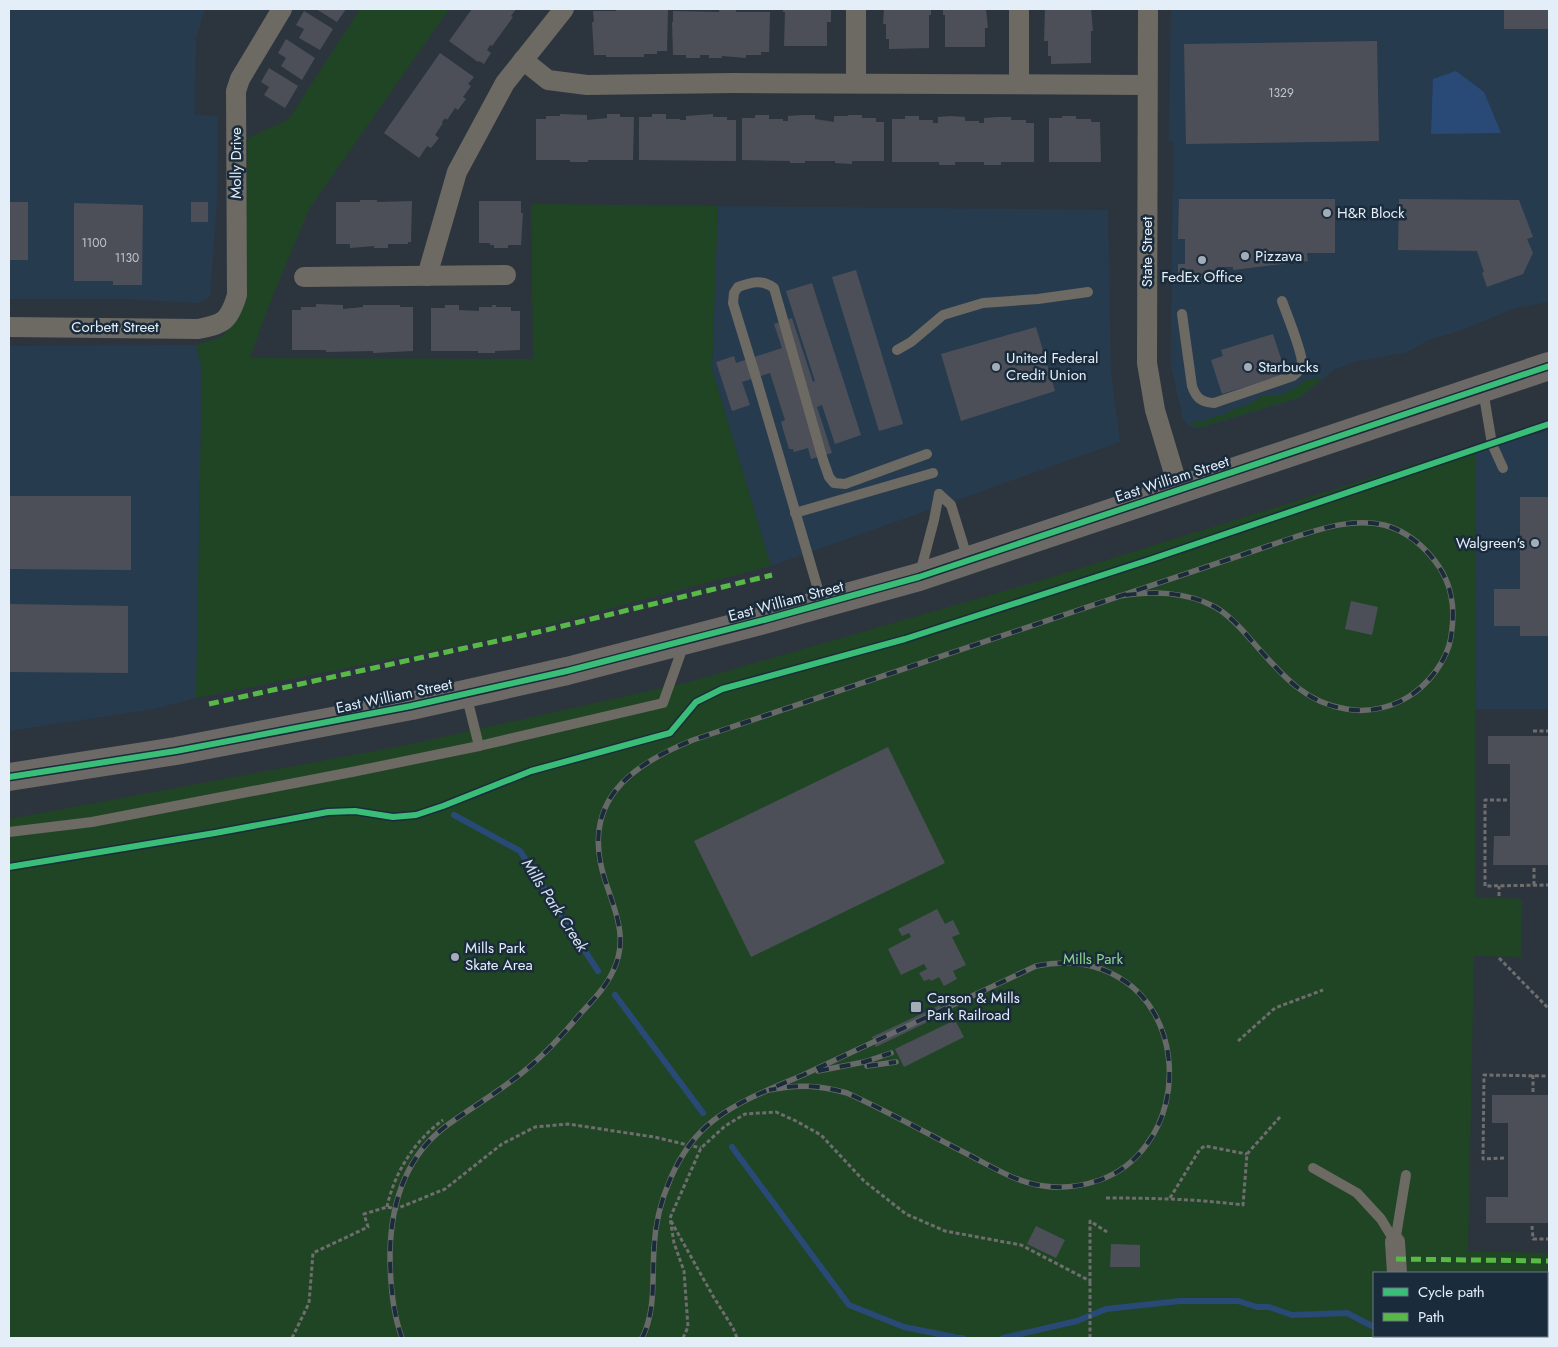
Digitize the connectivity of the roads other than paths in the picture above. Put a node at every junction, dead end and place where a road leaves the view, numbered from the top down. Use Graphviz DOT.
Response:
graph roads {
  1 [pos="282,9"];
  2 [pos="564,9"];
  3 [pos="856,9"];
  4 [pos="1019,9"];
  5 [pos="1148,9"];
  6 [pos="523,60"];
  7 [pos="856,83"];
  8 [pos="1019,84"];
  9 [pos="1147,85"];
  10 [pos="506,275"];
  11 [pos="427,276"];
  12 [pos="304,277"];
  13 [pos="1088,292"];
  14 [pos="1282,301"];
  15 [pos="1182,314"];
  16 [pos="220,324"];
  17 [pos="9,327"];
  18 [pos="897,350"];
  19 [pos="1549,366"];
  20 [pos="1483,389"];
  21 [pos="927,454"];
  22 [pos="1503,468"];
  23 [pos="932,473"];
  24 [pos="1179,490"];
  25 [pos="796,513"];
  26 [pos="969,560"];
  27 [pos="919,577"];
  28 [pos="822,604"];
  29 [pos="685,641"];
  30 [pos="466,693"];
  31 [pos="479,746"];
  32 [pos="9,777"];
  33 [pos="9,832"];
  34 [pos="1313,1168"];
  35 [pos="1406,1175"];
  36 [pos="1395,1242"];
  37 [pos="1397,1272"];
  1 -- 16 [label="street, Molly Drive"];
  2 -- 6 [label="street"];
  3 -- 7 [label="street"];
  4 -- 8 [label="street"];
  5 -- 9 [label="street, State Street"];
  6 -- 7 [label="street"];
  6 -- 11 [label="street"];
  7 -- 8 [label="street"];
  8 -- 9 [label="street"];
  9 -- 24 [label="street, State Street"];
  10 -- 11 [label="street"];
  11 -- 12 [label="street"];
  13 -- 18 [label="lane"];
  14 -- 15 [label="lane"];
  16 -- 17 [label="street, Corbett Street"];
  19 -- 20 [label="main road, East William Street"];
  20 -- 22 [label="lane"];
  20 -- 24 [label="main road, East William Street"];
  21 -- 25 [label="lane"];
  23 -- 25 [label="lane"];
  24 -- 26 [label="main road, East William Street"];
  25 -- 28 [label="lane"];
  26 -- 27 [label="main road, East William Street"];
  26 -- 27 [label="lane"];
  27 -- 28 [label="main road, East William Street"];
  28 -- 29 [label="main road, East William Street"];
  29 -- 30 [label="main road, East William Street"];
  29 -- 31 [label="lane"];
  30 -- 31 [label="lane"];
  30 -- 32 [label="main road, East William Street"];
  31 -- 33 [label="lane"];
  34 -- 36 [label="lane"];
  35 -- 36 [label="lane"];
  36 -- 37 [label="street"];
}
